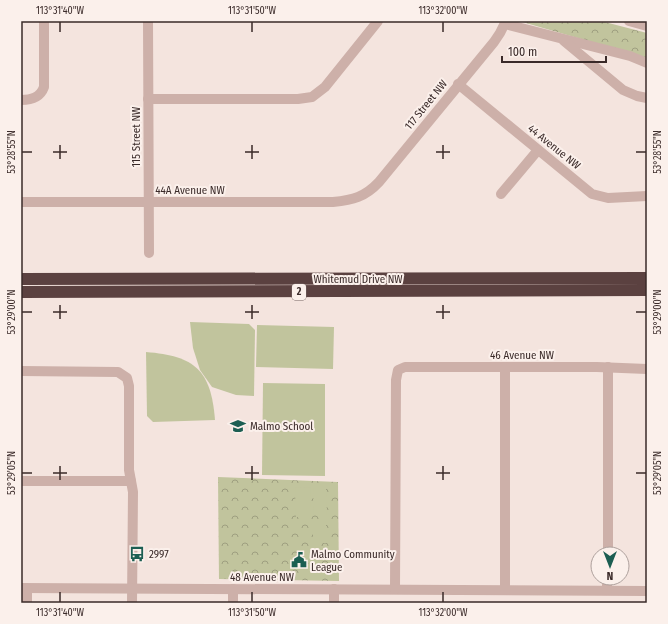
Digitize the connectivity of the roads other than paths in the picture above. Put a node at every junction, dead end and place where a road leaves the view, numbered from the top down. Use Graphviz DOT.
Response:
graph roads {
  1 [pos="44,21"];
  2 [pos="148,21"];
  3 [pos="378,21"];
  4 [pos="629,21"];
  5 [pos="506,23"];
  6 [pos="647,26"];
  7 [pos="561,39"];
  8 [pos="647,63"];
  9 [pos="458,84"];
  10 [pos="647,98"];
  11 [pos="148,99"];
  12 [pos="21,100"];
  13 [pos="538,150"];
  14 [pos="501,194"];
  15 [pos="647,196"];
  16 [pos="358,198"];
  17 [pos="21,202"];
  18 [pos="148,202"];
  19 [pos="149,254"];
  20 [pos="647,270"];
  21 [pos="574,278"];
  22 [pos="647,278"];
  23 [pos="21,279"];
  24 [pos="647,290"];
  25 [pos="577,291"];
  26 [pos="21,292"];
  27 [pos="647,298"];
  28 [pos="505,367"];
  29 [pos="608,367"];
  30 [pos="647,369"];
  31 [pos="21,371"];
  32 [pos="21,480"];
  33 [pos="131,481"];
  34 [pos="608,546"];
  35 [pos="608,586"];
  36 [pos="24,588"];
  37 [pos="132,589"];
  38 [pos="233,589"];
  39 [pos="334,589"];
  40 [pos="395,589"];
  41 [pos="505,590"];
  42 [pos="608,590"];
  43 [pos="647,591"];
  44 [pos="27,603"];
  45 [pos="132,603"];
  46 [pos="233,603"];
  47 [pos="334,603"];
  1 -- 12 [label="street"];
  2 -- 11 [label="street, 115 Street NW"];
  3 -- 11 [label="street"];
  4 -- 6 [label="street"];
  5 -- 7 [label="street"];
  5 -- 9 [label="street, 117 Street NW"];
  7 -- 8 [label="street"];
  7 -- 10 [label="street"];
  9 -- 13 [label="street, 44 Avenue NW"];
  9 -- 16 [label="street, 117 Street NW"];
  11 -- 18 [label="street, 115 Street NW"];
  13 -- 14 [label="street"];
  13 -- 15 [label="street, 44 Avenue NW"];
  16 -- 18 [label="street, 44A Avenue NW"];
  17 -- 18 [label="street, 44A Avenue NW"];
  18 -- 19 [label="street, 115 Street NW"];
  20 -- 21 [label="highway"];
  21 -- 22 [label="highway, Whitemud Drive NW / 2"];
  21 -- 23 [label="highway, Whitemud Drive NW / 2"];
  24 -- 25 [label="highway, Whitemud Drive NW / 2"];
  25 -- 26 [label="highway, Whitemud Drive NW / 2"];
  25 -- 27 [label="highway"];
  28 -- 29 [label="street, 46 Avenue NW"];
  28 -- 40 [label="street, 46 Avenue NW"];
  28 -- 41 [label="street"];
  29 -- 30 [label="street, 46 Avenue NW"];
  29 -- 34 [label="street"];
  31 -- 33 [label="street"];
  32 -- 33 [label="street"];
  33 -- 37 [label="street"];
  35 -- 42 [label="street"];
  36 -- 37 [label="street, 48 Avenue NW"];
  36 -- 44 [label="street"];
  37 -- 38 [label="street, 48 Avenue NW"];
  37 -- 45 [label="street"];
  38 -- 39 [label="street, 48 Avenue NW"];
  38 -- 46 [label="street"];
  39 -- 40 [label="street, 48 Avenue NW"];
  39 -- 47 [label="street"];
  40 -- 41 [label="street, 48 Avenue NW"];
  41 -- 42 [label="street, 48 Avenue NW"];
  42 -- 43 [label="street, 48 Avenue NW"];
}
